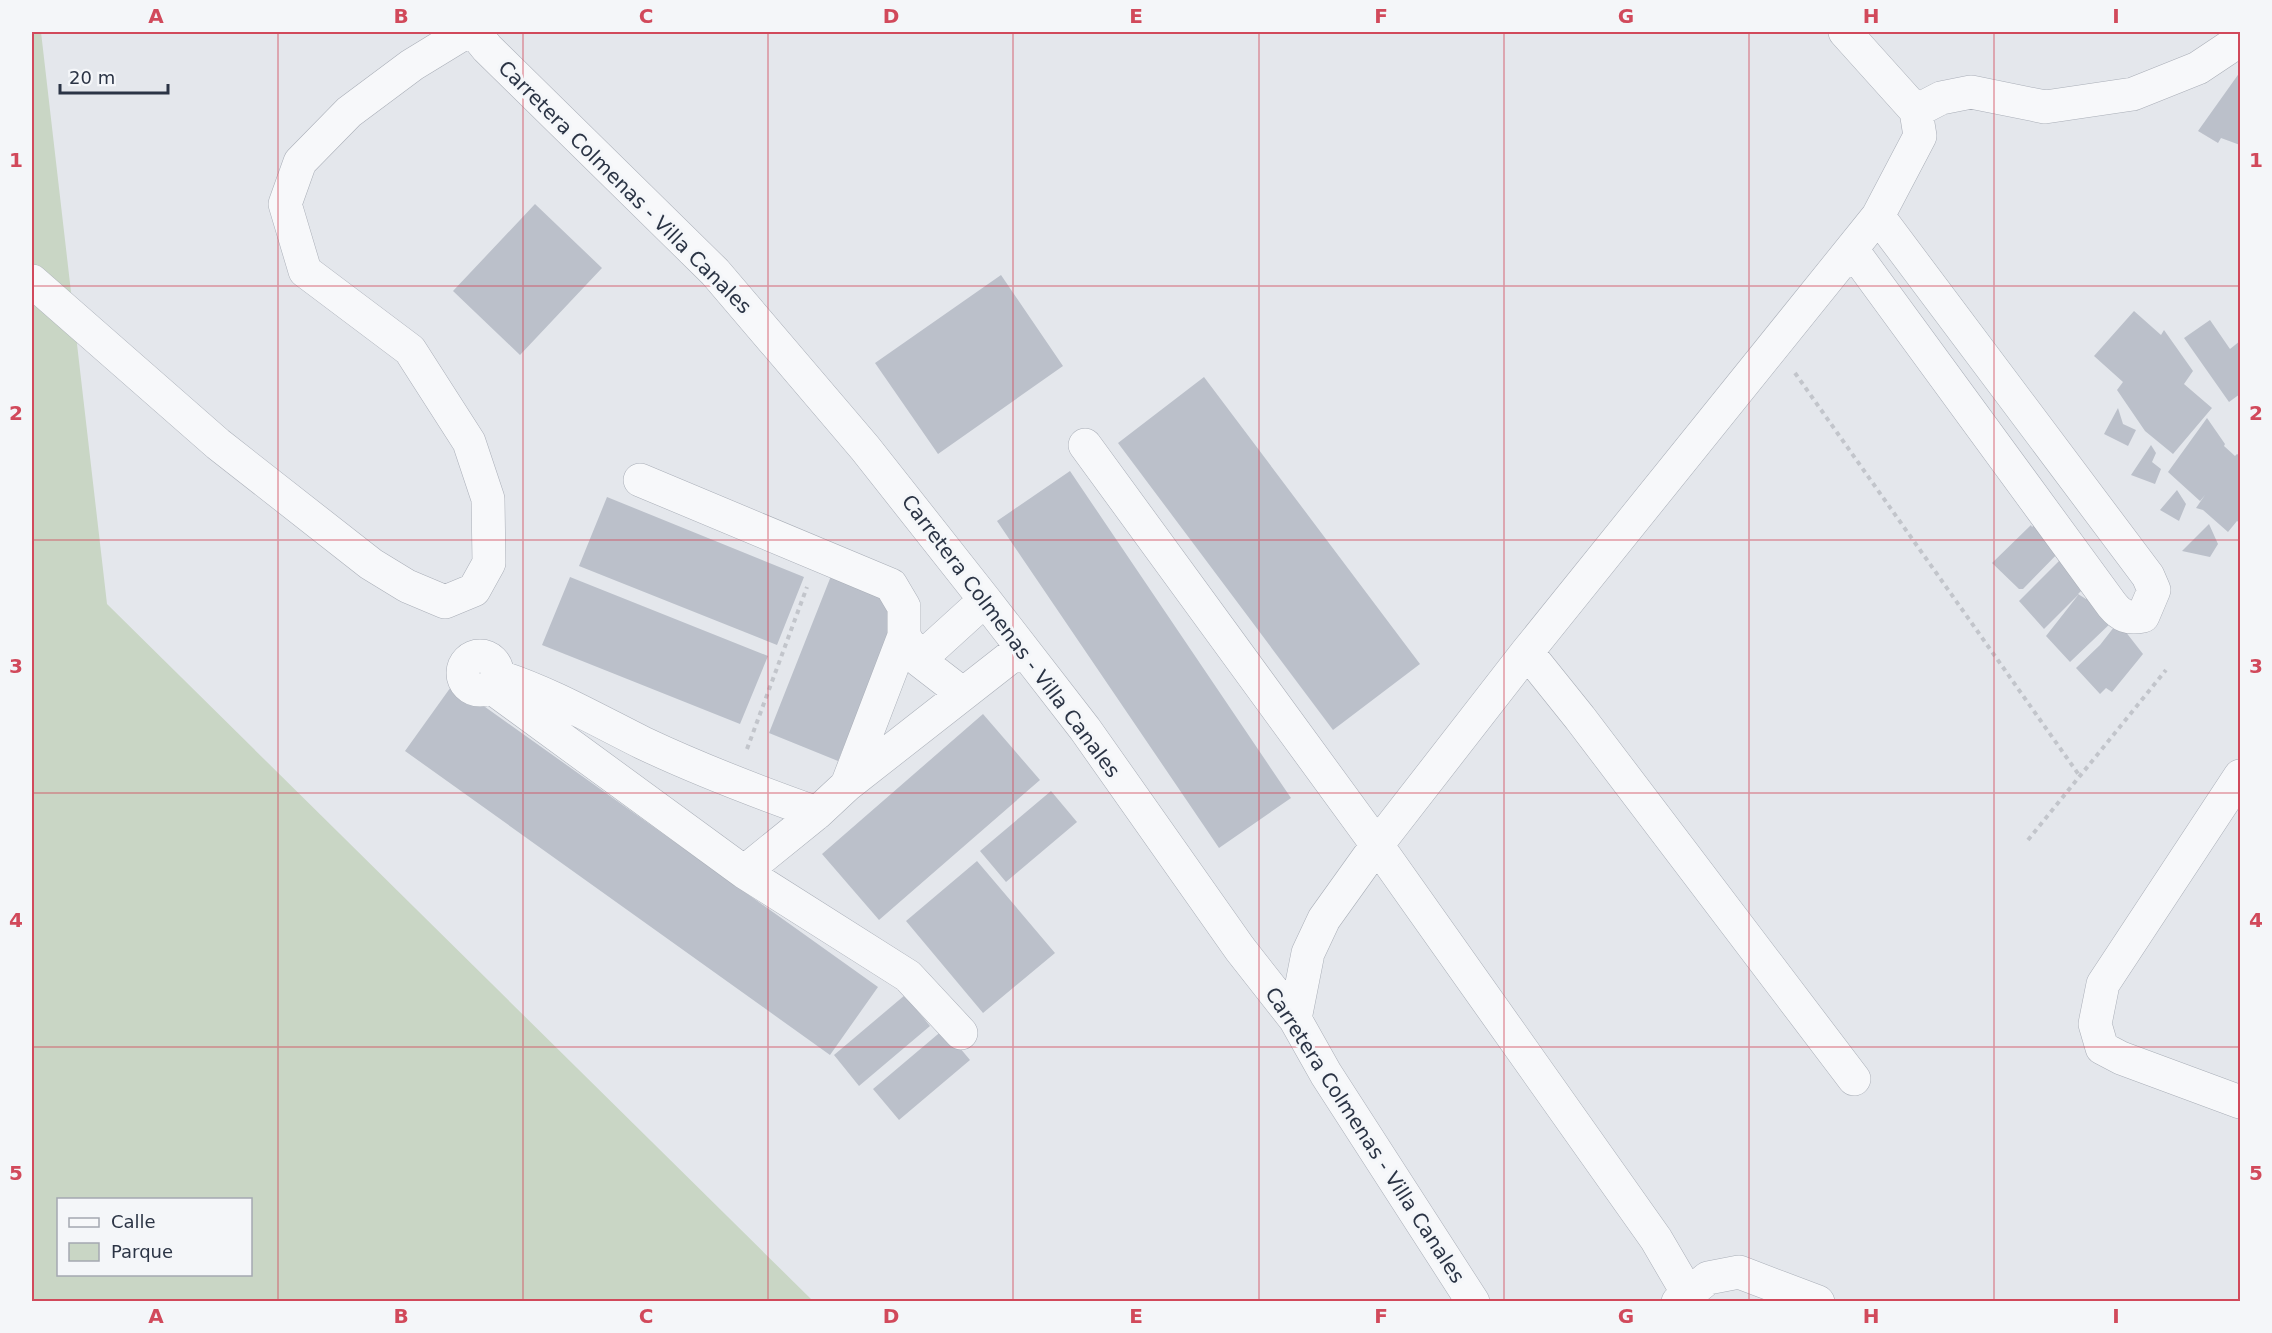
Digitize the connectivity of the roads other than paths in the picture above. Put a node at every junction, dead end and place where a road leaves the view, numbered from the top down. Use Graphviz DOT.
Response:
graph roads {
  1 [pos="466,32"];
  2 [pos="474,32"];
  3 [pos="1845,32"];
  4 [pos="2237,32"];
  5 [pos="2241,38"];
  6 [pos="1916,111"];
  7 [pos="1878,216"];
  8 [pos="1853,251"];
  9 [pos="32,281"];
  10 [pos="1085,444"];
  11 [pos="640,480"];
  12 [pos="986,600"];
  13 [pos="912,648"];
  14 [pos="1022,648"];
  15 [pos="1527,652"];
  16 [pos="963,694"];
  17 [pos="2241,776"];
  18 [pos="847,785"];
  19 [pos="817,813"];
  20 [pos="1377,845"];
  21 [pos="744,872"];
  22 [pos="1295,1019"];
  23 [pos="961,1033"];
  24 [pos="1854,1079"];
  25 [pos="2241,1102"];
  26 [pos="1682,1297"];
  27 [pos="1473,1302"];
  28 [pos="1818,1302"];
  1 -- 9 [label="street"];
  2 -- 12 [label="street, Carretera Colmenas - Villa Canales"];
  3 -- 6 [label="street"];
  4 -- 5 [label="street"];
  5 -- 6 [label="street"];
  6 -- 7 [label="street"];
  7 -- 8 [label="street"];
  7 -- 8 [label="street"];
  8 -- 15 [label="street"];
  10 -- 20 [label="street"];
  11 -- 13 [label="street"];
  12 -- 13 [label="street"];
  12 -- 14 [label="street, Carretera Colmenas - Villa Canales"];
  13 -- 16 [label="street"];
  13 -- 18 [label="street"];
  14 -- 16 [label="street"];
  14 -- 22 [label="street, Carretera Colmenas - Villa Canales"];
  15 -- 20 [label="street"];
  15 -- 24 [label="street"];
  16 -- 18 [label="street"];
  17 -- 25 [label="street"];
  18 -- 19 [label="street"];
  19 -- 21 [label="street"];
  19 -- 21 [label="street"];
  20 -- 22 [label="street"];
  20 -- 26 [label="street"];
  21 -- 23 [label="street"];
  22 -- 27 [label="street, Carretera Colmenas - Villa Canales"];
  26 -- 28 [label="street"];
}
